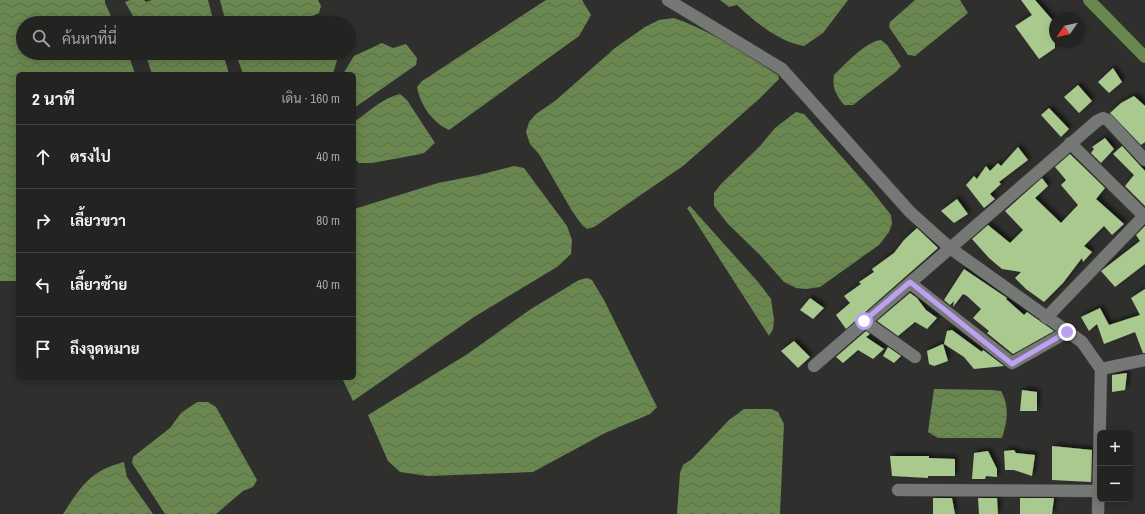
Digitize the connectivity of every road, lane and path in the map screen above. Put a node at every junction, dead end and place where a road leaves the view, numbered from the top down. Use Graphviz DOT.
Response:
graph roads {
  1 [pos="668,0"];
  2 [pos="1070,143"];
  3 [pos="1145,160"];
  4 [pos="1144,216"];
  5 [pos="950,248"];
  6 [pos="910,282"];
  7 [pos="1046,318"];
  8 [pos="864,321"];
  9 [pos="1067,332"];
  10 [pos="915,357"];
  11 [pos="1145,360"];
  12 [pos="814,366"];
  13 [pos="1101,369"];
  14 [pos="1099,466"];
  15 [pos="898,490"];
  16 [pos="1097,491"];
  17 [pos="1098,502"];
  18 [pos="1098,514"];
  1 -- 5 [label="street"];
  2 -- 3 [label="street"];
  2 -- 4 [label="street"];
  2 -- 5 [label="street"];
  4 -- 7 [label="street"];
  5 -- 6 [label="street"];
  5 -- 7 [label="street"];
  6 -- 8 [label="street"];
  6 -- 9 [label="street"];
  7 -- 9 [label="street"];
  8 -- 10 [label="street"];
  8 -- 12 [label="street"];
  9 -- 13 [label="street"];
  11 -- 13 [label="street"];
  13 -- 14 [label="street"];
  15 -- 16 [label="street"];
  17 -- 18 [label="street"];
}
